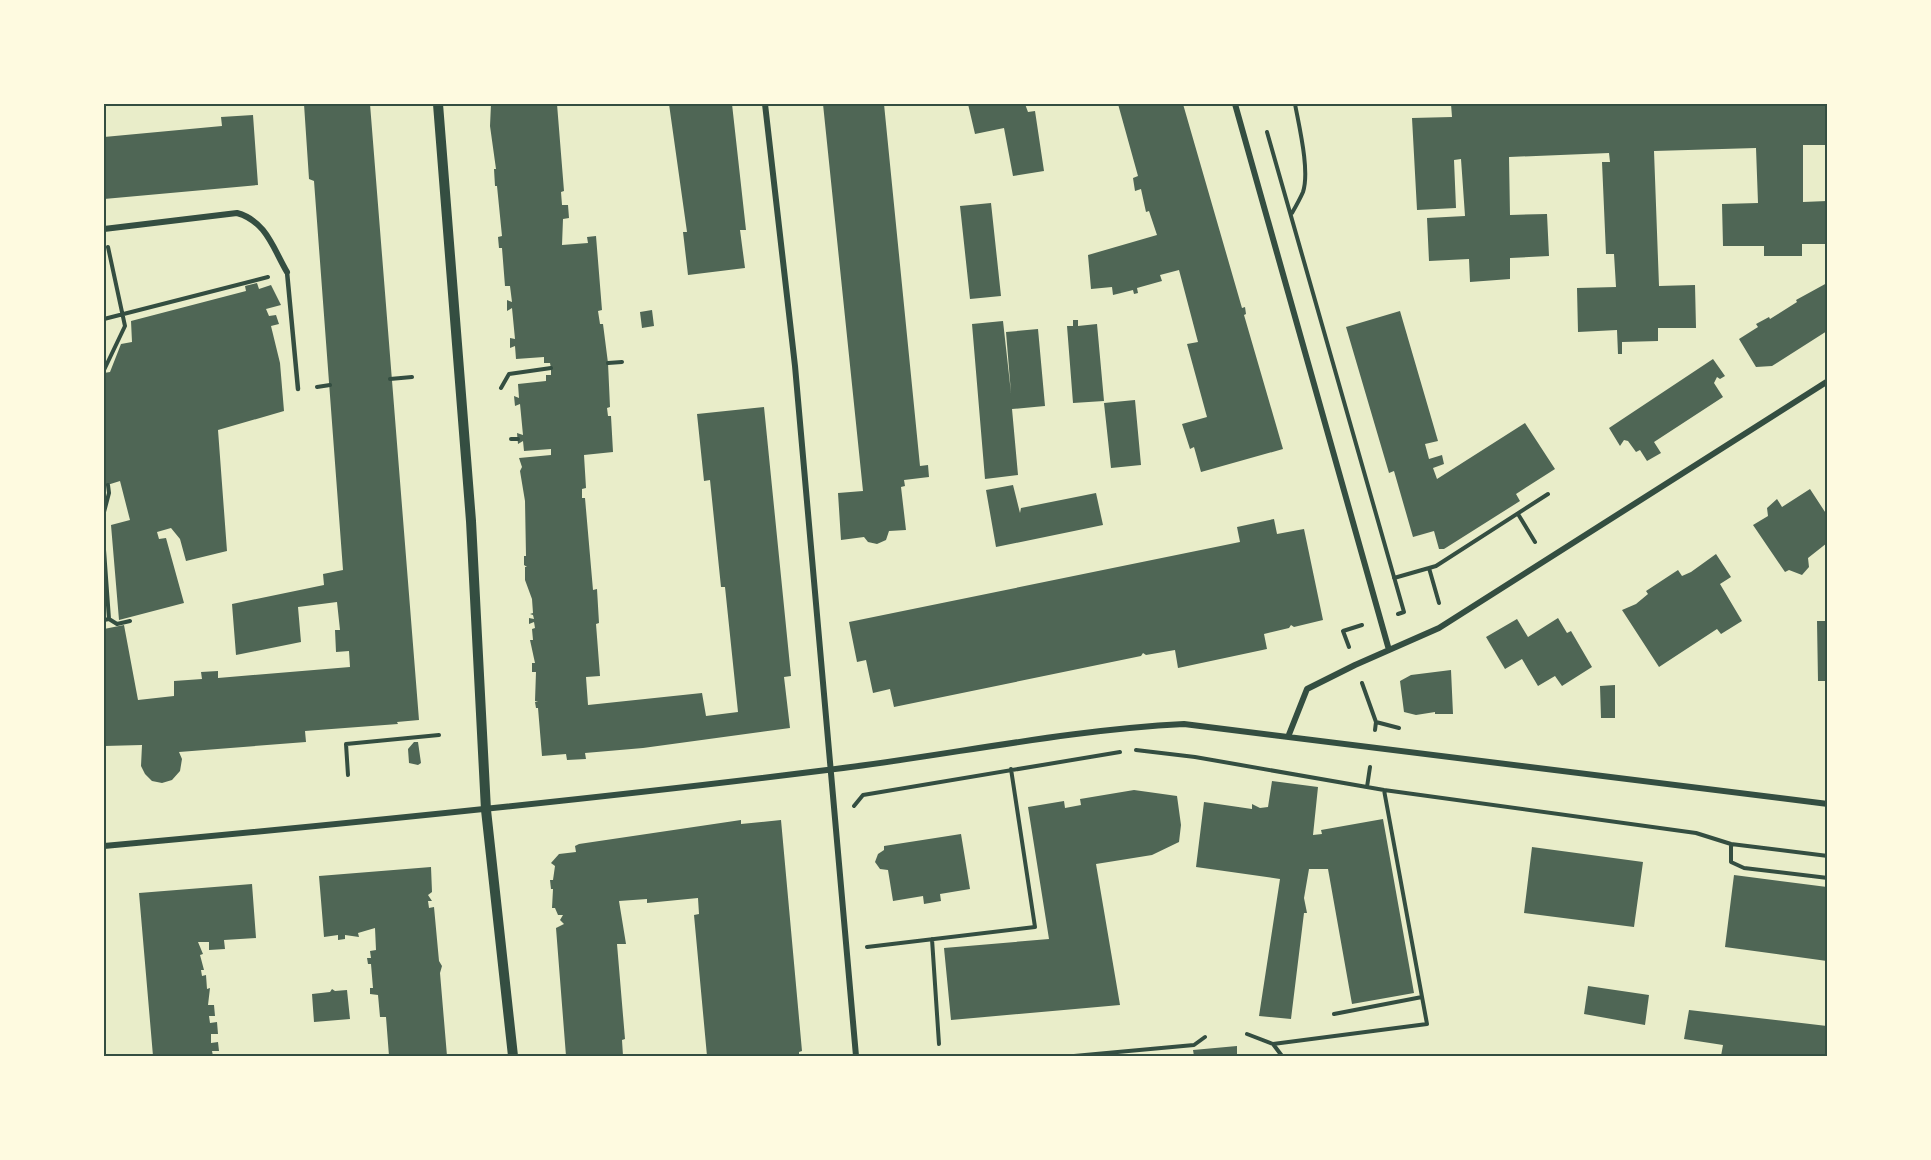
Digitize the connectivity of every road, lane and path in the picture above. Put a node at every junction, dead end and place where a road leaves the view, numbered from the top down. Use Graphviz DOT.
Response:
graph roads {
  1 [pos="438,104"];
  2 [pos="765,104"];
  3 [pos="1235,104"];
  4 [pos="1294,104"];
  5 [pos="1265,126"];
  6 [pos="1292,214"];
  7 [pos="104,229"];
  8 [pos="287,272"];
  9 [pos="123,314"];
  10 [pos="104,320"];
  11 [pos="622,362"];
  12 [pos="608,363"];
  13 [pos="551,368"];
  14 [pos="104,370"];
  15 [pos="412,377"];
  16 [pos="390,379"];
  17 [pos="1827,381"];
  18 [pos="501,388"];
  19 [pos="298,389"];
  20 [pos="512,439"];
  21 [pos="518,439"];
  22 [pos="108,485"];
  23 [pos="1548,494"];
  24 [pos="104,512"];
  25 [pos="1518,514"];
  26 [pos="1535,542"];
  27 [pos="104,550"];
  28 [pos="104,565"];
  29 [pos="1429,568"];
  30 [pos="1394,578"];
  31 [pos="1439,603"];
  32 [pos="1404,612"];
  33 [pos="109,619"];
  34 [pos="104,620"];
  35 [pos="130,621"];
  36 [pos="1389,650"];
  37 [pos="439,735"];
  38 [pos="1288,737"];
  39 [pos="1135,750"];
  40 [pos="1124,752"];
  41 [pos="1011,769"];
  42 [pos="830,770"];
  43 [pos="348,775"];
  44 [pos="1384,790"];
  45 [pos="1827,804"];
  46 [pos="852,808"];
  47 [pos="486,810"];
  48 [pos="1731,844"];
  49 [pos="104,846"];
  50 [pos="1827,856"];
  51 [pos="1827,878"];
  52 [pos="864,936"];
  53 [pos="932,939"];
  54 [pos="865,947"];
  55 [pos="866,959"];
  56 [pos="1422,997"];
  57 [pos="1334,1014"];
  58 [pos="1247,1034"];
  59 [pos="1205,1037"];
  60 [pos="939,1044"];
  61 [pos="1273,1044"];
  62 [pos="513,1056"];
  63 [pos="856,1056"];
  64 [pos="1074,1056"];
  65 [pos="1281,1056"];
  66 [pos="1485,1056"];
  67 [pos="1619,1056"];
  1 -- 47 [label="street"];
  2 -- 42 [label="street"];
  3 -- 36 [label="street"];
  4 -- 6 [label="path"];
  5 -- 6 [label="path"];
  6 -- 30 [label="path"];
  7 -- 8 [label="street"];
  7 -- 9 [label="path"];
  8 -- 9 [label="path"];
  8 -- 19 [label="lane"];
  9 -- 10 [label="path"];
  9 -- 14 [label="path"];
  11 -- 12 [label="path"];
  13 -- 18 [label="path"];
  15 -- 16 [label="path"];
  17 -- 36 [label="street"];
  20 -- 21 [label="path"];
  22 -- 24 [label="path"];
  23 -- 25 [label="path"];
  25 -- 26 [label="path"];
  25 -- 29 [label="path"];
  27 -- 28 [label="path"];
  28 -- 33 [label="path"];
  29 -- 30 [label="path"];
  29 -- 31 [label="path"];
  30 -- 32 [label="path"];
  33 -- 34 [label="path"];
  33 -- 35 [label="path"];
  36 -- 38 [label="street"];
  37 -- 43 [label="path"];
  38 -- 42 [label="street"];
  38 -- 45 [label="street"];
  39 -- 44 [label="path"];
  40 -- 41 [label="path"];
  41 -- 46 [label="path"];
  41 -- 53 [label="path"];
  42 -- 47 [label="street"];
  42 -- 63 [label="street"];
  44 -- 48 [label="path"];
  44 -- 56 [label="path"];
  47 -- 49 [label="street"];
  47 -- 62 [label="street"];
  48 -- 50 [label="path"];
  48 -- 51 [label="path"];
  52 -- 54 [label="path"];
  53 -- 54 [label="path"];
  53 -- 60 [label="path"];
  54 -- 55 [label="path"];
  56 -- 57 [label="path"];
  56 -- 61 [label="path"];
  58 -- 61 [label="path"];
  59 -- 64 [label="path"];
  61 -- 65 [label="path"];
  66 -- 67 [label="path"];
}
